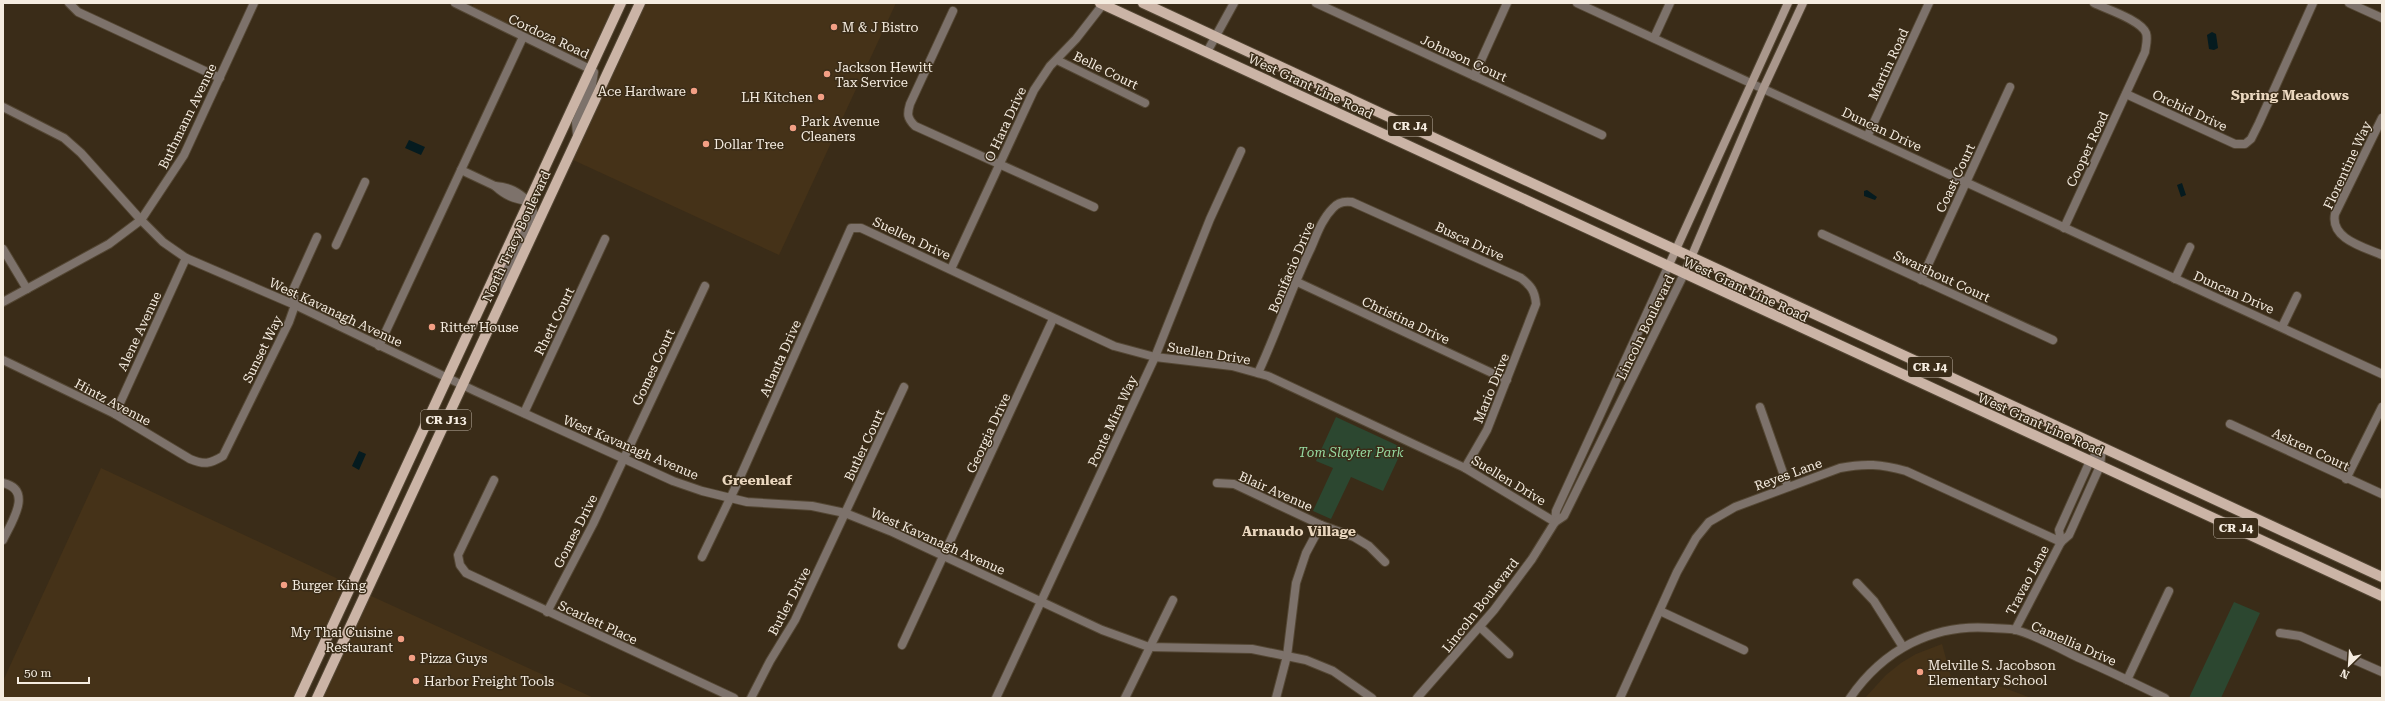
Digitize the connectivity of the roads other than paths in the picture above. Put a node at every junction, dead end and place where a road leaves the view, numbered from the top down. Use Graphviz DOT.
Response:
graph roads {
  1 [pos="254,3"];
  2 [pos="455,3"];
  3 [pos="621,3"];
  4 [pos="640,3"];
  5 [pos="1102,3"];
  6 [pos="1143,3"];
  7 [pos="1234,3"];
  8 [pos="1316,3"];
  9 [pos="1507,3"];
  10 [pos="1577,3"];
  11 [pos="1670,3"];
  12 [pos="1788,3"];
  13 [pos="1803,3"];
  14 [pos="1929,3"];
  15 [pos="2094,3"];
  16 [pos="2313,3"];
  17 [pos="2349,3"];
  18 [pos="70,5"];
  19 [pos="953,11"];
  20 [pos="2382,18"];
  21 [pos="1214,35"];
  22 [pos="523,37"];
  23 [pos="1654,38"];
  24 [pos="1207,52"];
  25 [pos="1057,60"];
  26 [pos="590,69"];
  27 [pos="1474,76"];
  28 [pos="220,78"];
  29 [pos="1751,83"];
  30 [pos="2010,87"];
  31 [pos="1763,88"];
  32 [pos="2126,94"];
  33 [pos="1145,103"];
  34 [pos="3,107"];
  35 [pos="2382,118"];
  36 [pos="1602,135"];
  37 [pos="1868,135"];
  38 [pos="577,136"];
  39 [pos="1241,151"];
  40 [pos="999,165"];
  41 [pos="461,170"];
  42 [pos="365,182"];
  43 [pos="1966,182"];
  44 [pos="528,201"];
  45 [pos="1094,207"];
  46 [pos="1368,209"];
  47 [pos="141,220"];
  48 [pos="851,228"];
  49 [pos="2064,228"];
  50 [pos="1822,234"];
  51 [pos="318,237"];
  52 [pos="605,239"];
  53 [pos="336,245"];
  54 [pos="2190,246"];
  55 [pos="3,249"];
  56 [pos="1676,250"];
  57 [pos="2382,255"];
  58 [pos="1691,257"];
  59 [pos="186,258"];
  60 [pos="1668,267"];
  61 [pos="950,269"];
  62 [pos="1684,274"];
  63 [pos="2175,279"];
  64 [pos="1921,280"];
  65 [pos="1295,281"];
  66 [pos="705,286"];
  67 [pos="27,289"];
  68 [pos="504,293"];
  69 [pos="2296,296"];
  70 [pos="3,302"];
  71 [pos="295,305"];
  72 [pos="1533,315"];
  73 [pos="1053,319"];
  74 [pos="2282,328"];
  75 [pos="2053,340"];
  76 [pos="379,346"];
  77 [pos="1155,357"];
  78 [pos="3,360"];
  79 [pos="1258,373"];
  80 [pos="2382,374"];
  81 [pos="447,378"];
  82 [pos="1507,380"];
  83 [pos="462,385"];
  84 [pos="904,387"];
  85 [pos="1760,407"];
  86 [pos="2382,407"];
  87 [pos="524,413"];
  88 [pos="115,414"];
  89 [pos="2230,424"];
  90 [pos="2102,448"];
  91 [pos="623,459"];
  92 [pos="2090,461"];
  93 [pos="211,464"];
  94 [pos="2100,466"];
  95 [pos="1465,468"];
  96 [pos="2346,479"];
  97 [pos="494,480"];
  98 [pos="3,483"];
  99 [pos="1217,483"];
  100 [pos="1788,487"];
  101 [pos="2382,494"];
  102 [pos="730,498"];
  103 [pos="845,513"];
  104 [pos="1555,522"];
  105 [pos="1321,525"];
  106 [pos="3,540"];
  107 [pos="2061,542"];
  108 [pos="944,556"];
  109 [pos="702,557"];
  110 [pos="1385,562"];
  111 [pos="2382,577"];
  112 [pos="1857,582"];
  113 [pos="2169,591"];
  114 [pos="2379,592"];
  115 [pos="1173,600"];
  116 [pos="1042,602"];
  117 [pos="1660,610"];
  118 [pos="547,612"];
  119 [pos="1480,627"];
  120 [pos="2015,630"];
  121 [pos="2280,633"];
  122 [pos="902,645"];
  123 [pos="1149,647"];
  124 [pos="1902,647"];
  125 [pos="1744,650"];
  126 [pos="1509,654"];
  127 [pos="1287,656"];
  128 [pos="2382,672"];
  129 [pos="2127,680"];
  130 [pos="299,698"];
  131 [pos="317,698"];
  132 [pos="734,698"];
  133 [pos="751,698"];
  134 [pos="996,698"];
  135 [pos="1125,698"];
  136 [pos="1276,698"];
  137 [pos="1372,698"];
  138 [pos="1417,698"];
  139 [pos="1620,698"];
  140 [pos="1850,698"];
  141 [pos="2165,698"];
  1 -- 28 [label="street, Buthmann Avenue"];
  2 -- 22 [label="street, Cordoza Road"];
  3 -- 26 [label="main road, North Tracy Boulevard / CR J13"];
  4 -- 38 [label="main road, North Tracy Boulevard / CR J13"];
  5 -- 24 [label="main road, West Grant Line Road / CR J4"];
  5 -- 25 [label="street, O Hara Drive"];
  6 -- 21 [label="main road, West Grant Line Road / CR J4"];
  7 -- 21 [label="street"];
  8 -- 27 [label="street, Johnson Court"];
  9 -- 27 [label="street"];
  10 -- 23 [label="street, Duncan Drive"];
  11 -- 23 [label="street"];
  12 -- 29 [label="street, Lincoln Boulevard"];
  13 -- 31 [label="street, Lincoln Boulevard"];
  14 -- 37 [label="street, Martin Road"];
  15 -- 32 [label="street, Cooper Road"];
  16 -- 32 [label="street, Orchid Drive"];
  17 -- 20 [label="street"];
  18 -- 28 [label="street"];
  19 -- 40 [label="street"];
  21 -- 24 [label="street"];
  21 -- 56 [label="main road, West Grant Line Road / CR J4"];
  22 -- 26 [label="street, Cordoza Road"];
  22 -- 41 [label="street"];
  23 -- 29 [label="street, Duncan Drive"];
  24 -- 60 [label="main road, West Grant Line Road / CR J4"];
  25 -- 33 [label="street, Belle Court"];
  25 -- 40 [label="street, O Hara Drive"];
  26 -- 38 [label="street"];
  26 -- 44 [label="main road, North Tracy Boulevard / CR J13"];
  27 -- 36 [label="street, Johnson Court"];
  28 -- 47 [label="street, Buthmann Avenue"];
  29 -- 31 [label="street, Duncan Drive"];
  29 -- 56 [label="street, Lincoln Boulevard"];
  30 -- 43 [label="street, Coast Court"];
  31 -- 37 [label="street, Duncan Drive"];
  31 -- 58 [label="street, Lincoln Boulevard"];
  32 -- 49 [label="street, Cooper Road"];
  34 -- 47 [label="street, West Kavanagh Avenue"];
  35 -- 57 [label="street, Florentine Way"];
  37 -- 43 [label="street, Duncan Drive"];
  38 -- 68 [label="main road, North Tracy Boulevard / CR J13"];
  39 -- 77 [label="street, Ponte Mira Way"];
  40 -- 45 [label="street"];
  40 -- 61 [label="street, O Hara Drive"];
  41 -- 44 [label="street"];
  41 -- 76 [label="street"];
  42 -- 53 [label="street"];
  43 -- 49 [label="street, Duncan Drive"];
  43 -- 64 [label="street, Coast Court"];
  44 -- 68 [label="street"];
  44 -- 81 [label="main road, North Tracy Boulevard / CR J13"];
  46 -- 65 [label="street, Bonifacio Drive"];
  46 -- 72 [label="street, Busca Drive"];
  47 -- 59 [label="street, West Kavanagh Avenue"];
  47 -- 67 [label="street, Buthmann Avenue"];
  48 -- 61 [label="street, Suellen Drive"];
  48 -- 102 [label="street, Atlanta Drive"];
  49 -- 63 [label="street, Duncan Drive"];
  50 -- 64 [label="street, Swarthout Court"];
  51 -- 71 [label="street, Sunset Way"];
  52 -- 87 [label="street, Rhett Court"];
  54 -- 63 [label="street, Duncan Drive"];
  55 -- 67 [label="street"];
  56 -- 58 [label="main road, West Grant Line Road / CR J4"];
  56 -- 60 [label="street, Lincoln Boulevard"];
  58 -- 62 [label="street, Lincoln Boulevard"];
  58 -- 90 [label="main road, West Grant Line Road / CR J4"];
  59 -- 71 [label="street, West Kavanagh Avenue"];
  59 -- 88 [label="street, Alene Avenue"];
  60 -- 62 [label="main road, West Grant Line Road / CR J4"];
  60 -- 104 [label="street, Lincoln Boulevard"];
  61 -- 73 [label="street, Suellen Drive"];
  62 -- 92 [label="main road, West Grant Line Road / CR J4"];
  62 -- 104 [label="street, Lincoln Boulevard"];
  63 -- 74 [label="street, Duncan Drive"];
  64 -- 75 [label="street, Swarthout Court"];
  65 -- 79 [label="street, Bonifacio Drive"];
  65 -- 82 [label="street, Christina Drive"];
  66 -- 91 [label="street, Gomes Court"];
  67 -- 70 [label="street, Buthmann Avenue"];
  68 -- 83 [label="main road, North Tracy Boulevard / CR J13"];
  69 -- 74 [label="street, Duncan Drive"];
  71 -- 76 [label="street, West Kavanagh Avenue"];
  71 -- 93 [label="street, Sunset Way"];
  72 -- 82 [label="street, Mario Drive"];
  73 -- 77 [label="street, Suellen Drive"];
  73 -- 108 [label="street, Georgia Drive"];
  74 -- 80 [label="street, Duncan Drive"];
  76 -- 81 [label="street, West Kavanagh Avenue"];
  77 -- 79 [label="street, Suellen Drive"];
  77 -- 116 [label="street, Ponte Mira Way"];
  78 -- 88 [label="street, Hintz Avenue"];
  79 -- 95 [label="street, Suellen Drive"];
  81 -- 83 [label="street, West Kavanagh Avenue"];
  81 -- 130 [label="main road, North Tracy Boulevard / CR J13"];
  82 -- 95 [label="street, Mario Drive"];
  83 -- 87 [label="street, West Kavanagh Avenue"];
  83 -- 131 [label="main road, North Tracy Boulevard / CR J13"];
  84 -- 103 [label="street, Butler Court"];
  85 -- 100 [label="street"];
  86 -- 96 [label="street"];
  87 -- 91 [label="street, West Kavanagh Avenue"];
  88 -- 93 [label="street, Hintz Avenue"];
  89 -- 96 [label="street, Askren Court"];
  90 -- 92 [label="street, Travao Lane"];
  90 -- 94 [label="street, Travao Lane"];
  90 -- 111 [label="main road, West Grant Line Road / CR J4"];
  91 -- 102 [label="street, West Kavanagh Avenue"];
  91 -- 118 [label="street, Gomes Drive"];
  92 -- 94 [label="main road, West Grant Line Road / CR J4"];
  92 -- 107 [label="street, Travao Lane"];
  94 -- 107 [label="street, Travao Lane"];
  94 -- 114 [label="main road, West Grant Line Road / CR J4"];
  95 -- 104 [label="street, Suellen Drive"];
  96 -- 101 [label="street, Askren Court"];
  97 -- 118 [label="street, Scarlett Place"];
  98 -- 106 [label="street"];
  99 -- 105 [label="street, Blair Avenue"];
  100 -- 107 [label="street, Reyes Lane"];
  100 -- 117 [label="street, Reyes Lane"];
  102 -- 103 [label="street, West Kavanagh Avenue"];
  102 -- 109 [label="street, Atlanta Drive"];
  103 -- 108 [label="street, West Kavanagh Avenue"];
  103 -- 133 [label="street, Butler Drive"];
  104 -- 119 [label="street, Lincoln Boulevard"];
  105 -- 110 [label="street, Blair Avenue"];
  105 -- 127 [label="street"];
  107 -- 120 [label="street, Travao Lane"];
  108 -- 116 [label="street, West Kavanagh Avenue"];
  108 -- 122 [label="street, Georgia Drive"];
  112 -- 124 [label="street"];
  113 -- 129 [label="street"];
  115 -- 123 [label="street"];
  116 -- 123 [label="street, West Kavanagh Avenue"];
  116 -- 134 [label="street, Ponte Mira Way"];
  117 -- 125 [label="street"];
  117 -- 139 [label="street, Reyes Lane"];
  118 -- 132 [label="street, Scarlett Place"];
  119 -- 126 [label="street"];
  119 -- 138 [label="street, Lincoln Boulevard"];
  120 -- 124 [label="street, Camellia Drive"];
  120 -- 129 [label="street, Camellia Drive"];
  121 -- 128 [label="street"];
  123 -- 127 [label="street, West Kavanagh Avenue"];
  123 -- 135 [label="street"];
  124 -- 140 [label="street, Camellia Drive"];
  127 -- 136 [label="street"];
  127 -- 137 [label="street, West Kavanagh Avenue"];
  129 -- 141 [label="street, Camellia Drive"];
}
